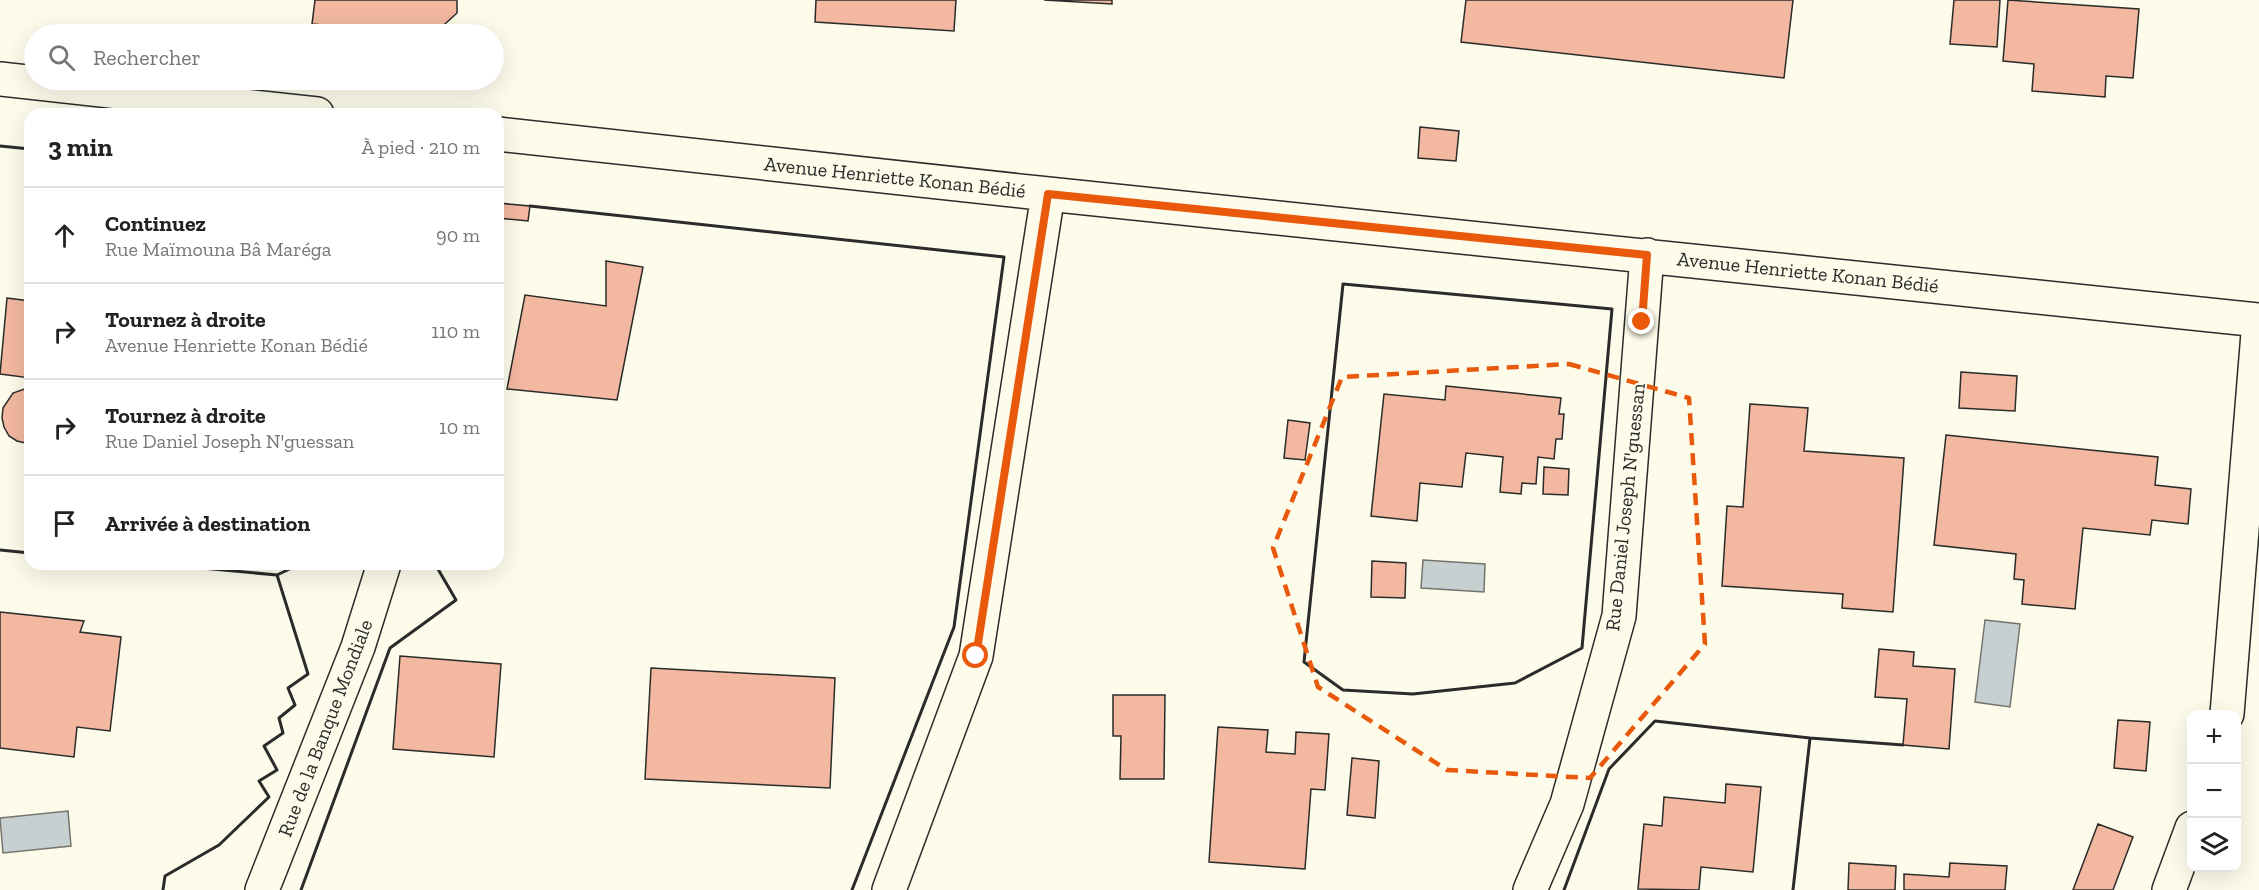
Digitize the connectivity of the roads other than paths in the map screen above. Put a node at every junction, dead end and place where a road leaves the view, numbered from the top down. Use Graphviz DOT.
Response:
graph roads {
  1 [pos="0,79"];
  2 [pos="24,82"];
  3 [pos="100,90"];
  4 [pos="263,108"];
  5 [pos="504,135"];
  6 [pos="1048,194"];
  7 [pos="1647,255"];
  8 [pos="2259,320"];
  9 [pos="382,570"];
  10 [pos="2227,710"];
  11 [pos="2187,841"];
  12 [pos="261,890"];
  13 [pos="889,890"];
  14 [pos="1530,890"];
  15 [pos="2169,890"];
  1 -- 2 [label="street"];
  3 -- 4 [label="street"];
  5 -- 6 [label="street, Avenue Henriette Konan Bédié"];
  6 -- 7 [label="street, Avenue Henriette Konan Bédié"];
  6 -- 13 [label="street"];
  7 -- 8 [label="street, Avenue Henriette Konan Bédié"];
  7 -- 14 [label="street, Rue Daniel Joseph N'guessan"];
  8 -- 10 [label="street"];
  9 -- 12 [label="street, Rue de la Banque Mondiale"];
  11 -- 15 [label="street"];
}
